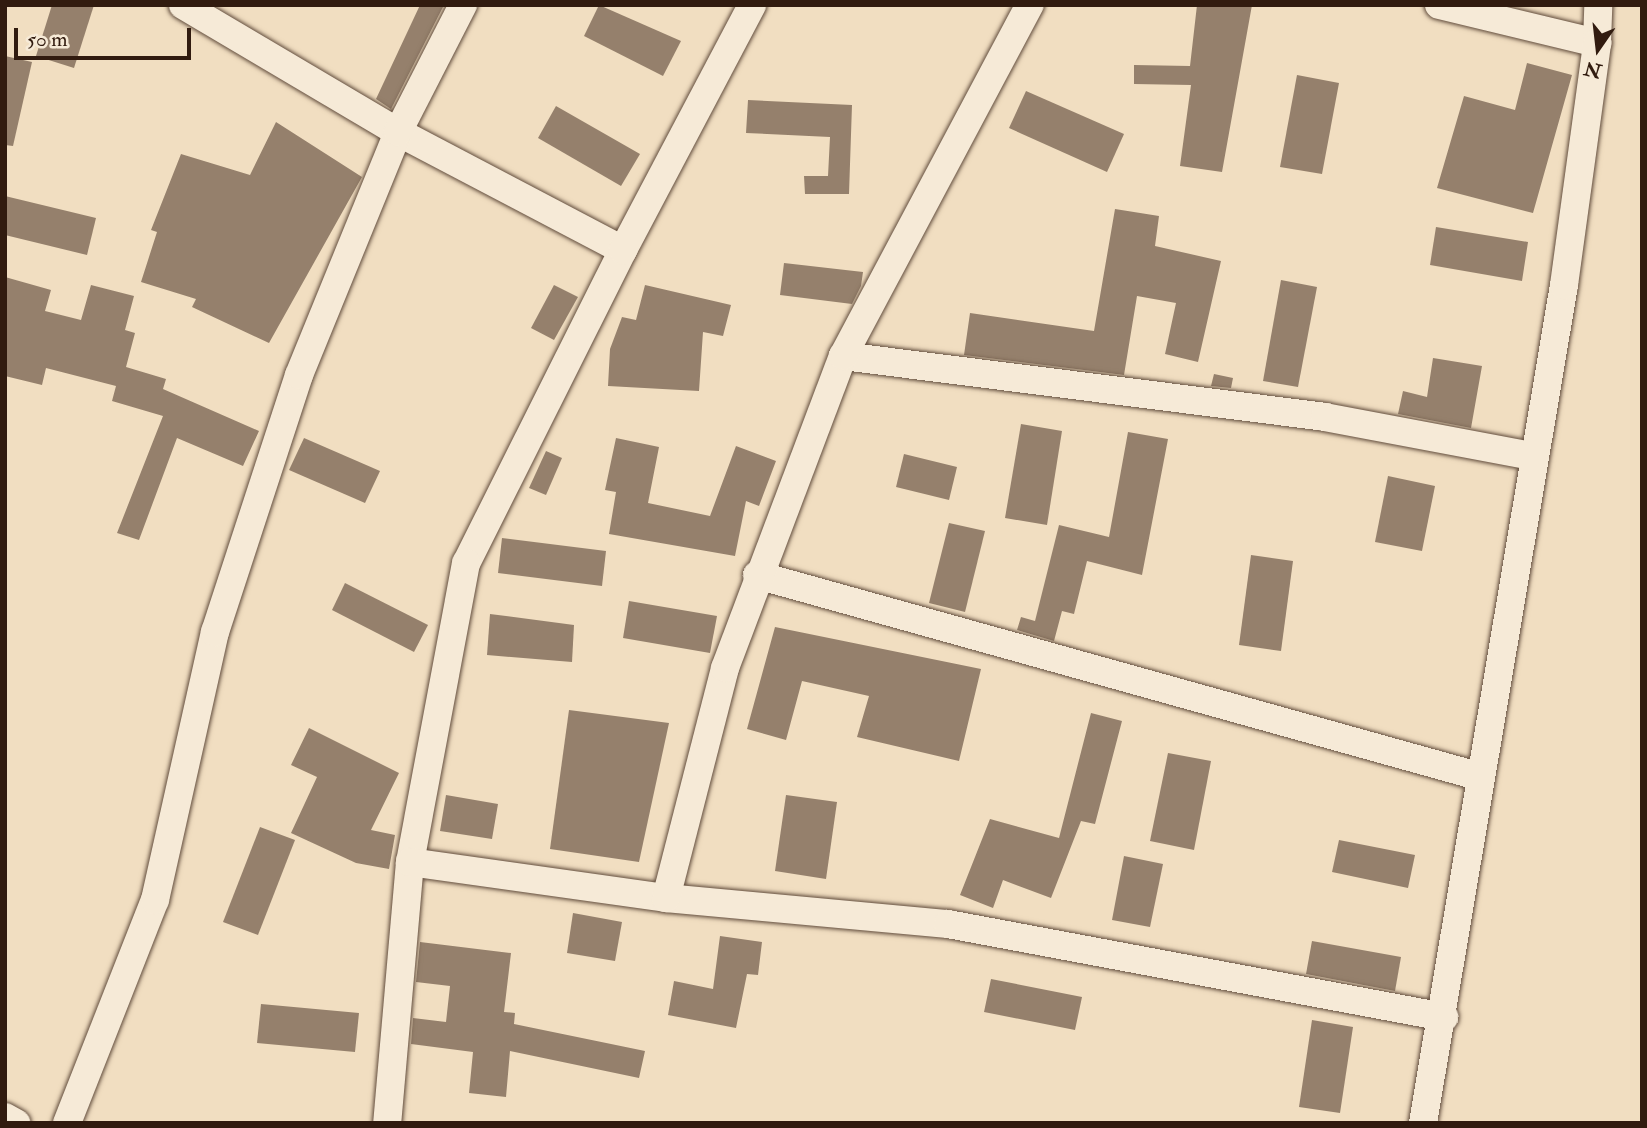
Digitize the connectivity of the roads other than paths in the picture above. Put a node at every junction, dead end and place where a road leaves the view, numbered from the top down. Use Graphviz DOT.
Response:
graph roads {
  1 [pos="183,5"];
  2 [pos="463,5"];
  3 [pos="752,5"];
  4 [pos="1030,5"];
  5 [pos="1439,5"];
  6 [pos="1598,5"];
  7 [pos="1597,43"];
  8 [pos="398,132"];
  9 [pos="624,250"];
  10 [pos="842,356"];
  11 [pos="1531,456"];
  12 [pos="758,575"];
  13 [pos="1478,776"];
  14 [pos="410,862"];
  15 [pos="666,898"];
  16 [pos="1444,1017"];
  17 [pos="5,1118"];
  18 [pos="16,1123"];
  19 [pos="67,1123"];
  20 [pos="387,1123"];
  21 [pos="1423,1123"];
  1 -- 8 [label="street"];
  2 -- 8 [label="street"];
  3 -- 9 [label="street"];
  4 -- 10 [label="street"];
  5 -- 7 [label="street"];
  6 -- 7 [label="street"];
  7 -- 11 [label="street"];
  8 -- 9 [label="street"];
  8 -- 19 [label="street"];
  9 -- 14 [label="street"];
  10 -- 11 [label="street"];
  10 -- 12 [label="street"];
  11 -- 13 [label="street"];
  12 -- 13 [label="street"];
  12 -- 15 [label="street"];
  13 -- 16 [label="street"];
  14 -- 15 [label="street"];
  14 -- 20 [label="street"];
  15 -- 16 [label="street"];
  16 -- 21 [label="street"];
  17 -- 18 [label="street"];
}
